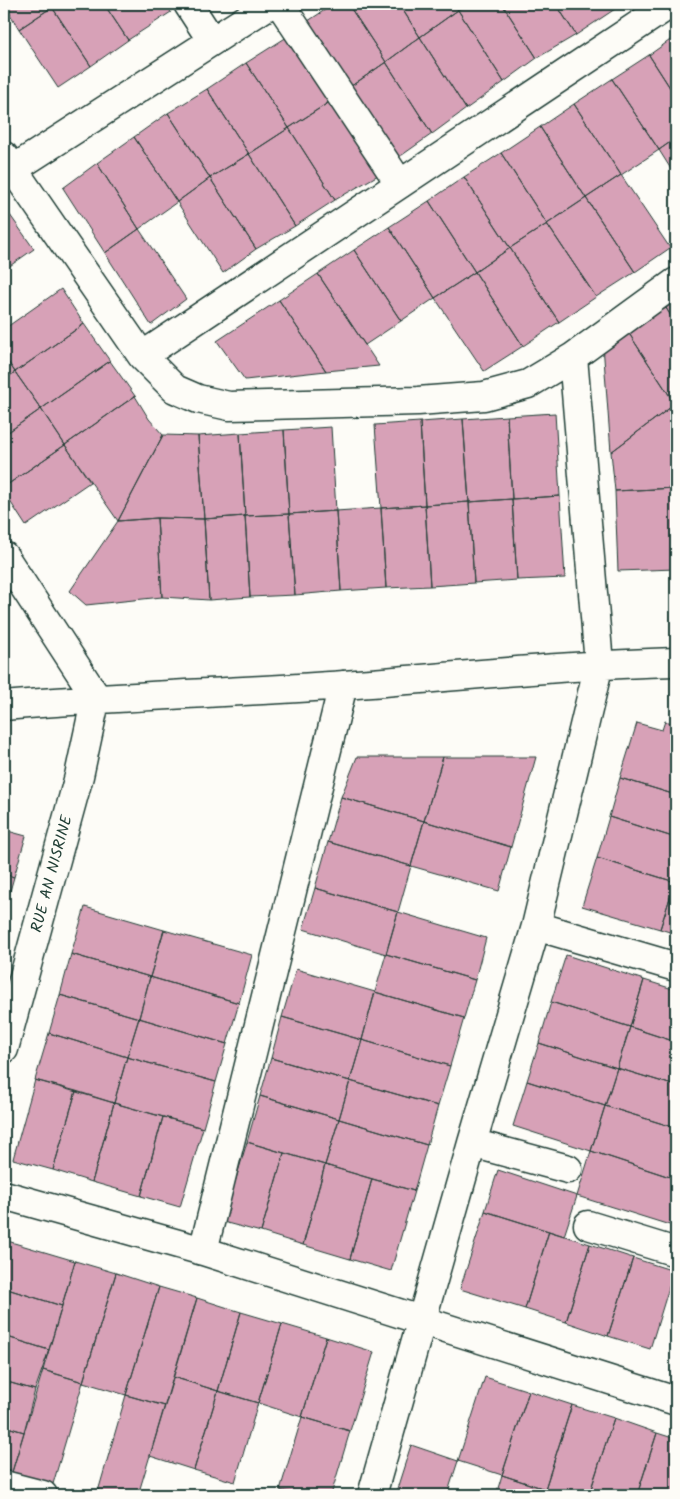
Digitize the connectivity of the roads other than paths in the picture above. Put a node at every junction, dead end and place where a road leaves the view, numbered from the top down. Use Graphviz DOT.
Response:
graph roads {
  1 [pos="188,4"];
  2 [pos="270,4"];
  3 [pos="280,4"];
  4 [pos="670,4"];
  5 [pos="212,41"];
  6 [pos="7,167"];
  7 [pos="400,184"];
  8 [pos="676,282"];
  9 [pos="142,356"];
  10 [pos="573,357"];
  11 [pos="4,556"];
  12 [pos="676,662"];
  13 [pos="599,664"];
  14 [pos="343,685"];
  15 [pos="96,698"];
  16 [pos="4,706"];
  17 [pos="536,926"];
  18 [pos="676,967"];
  19 [pos="4,1049"];
  20 [pos="472,1143"];
  21 [pos="568,1169"];
  22 [pos="4,1195"];
  23 [pos="588,1225"];
  24 [pos="203,1251"];
  25 [pos="676,1252"];
  26 [pos="422,1322"];
  27 [pos="675,1395"];
  28 [pos="4,1485"];
  29 [pos="43,1495"];
  30 [pos="372,1495"];
  1 -- 5 [label="street"];
  2 -- 5 [label="street"];
  3 -- 7 [label="street"];
  4 -- 7 [label="street"];
  5 -- 6 [label="street"];
  6 -- 9 [label="street"];
  7 -- 9 [label="street"];
  8 -- 10 [label="street"];
  9 -- 10 [label="street"];
  10 -- 13 [label="street"];
  11 -- 15 [label="street"];
  12 -- 13 [label="street"];
  13 -- 14 [label="street"];
  13 -- 17 [label="street"];
  14 -- 15 [label="street"];
  14 -- 24 [label="street"];
  15 -- 16 [label="street"];
  15 -- 19 [label="street, RUE AN NISRINE"];
  17 -- 18 [label="street"];
  17 -- 20 [label="street"];
  20 -- 21 [label="street"];
  20 -- 26 [label="street"];
  22 -- 24 [label="street"];
  23 -- 25 [label="street"];
  24 -- 26 [label="street"];
  26 -- 27 [label="street"];
  26 -- 30 [label="street"];
  28 -- 29 [label="street"];
}
